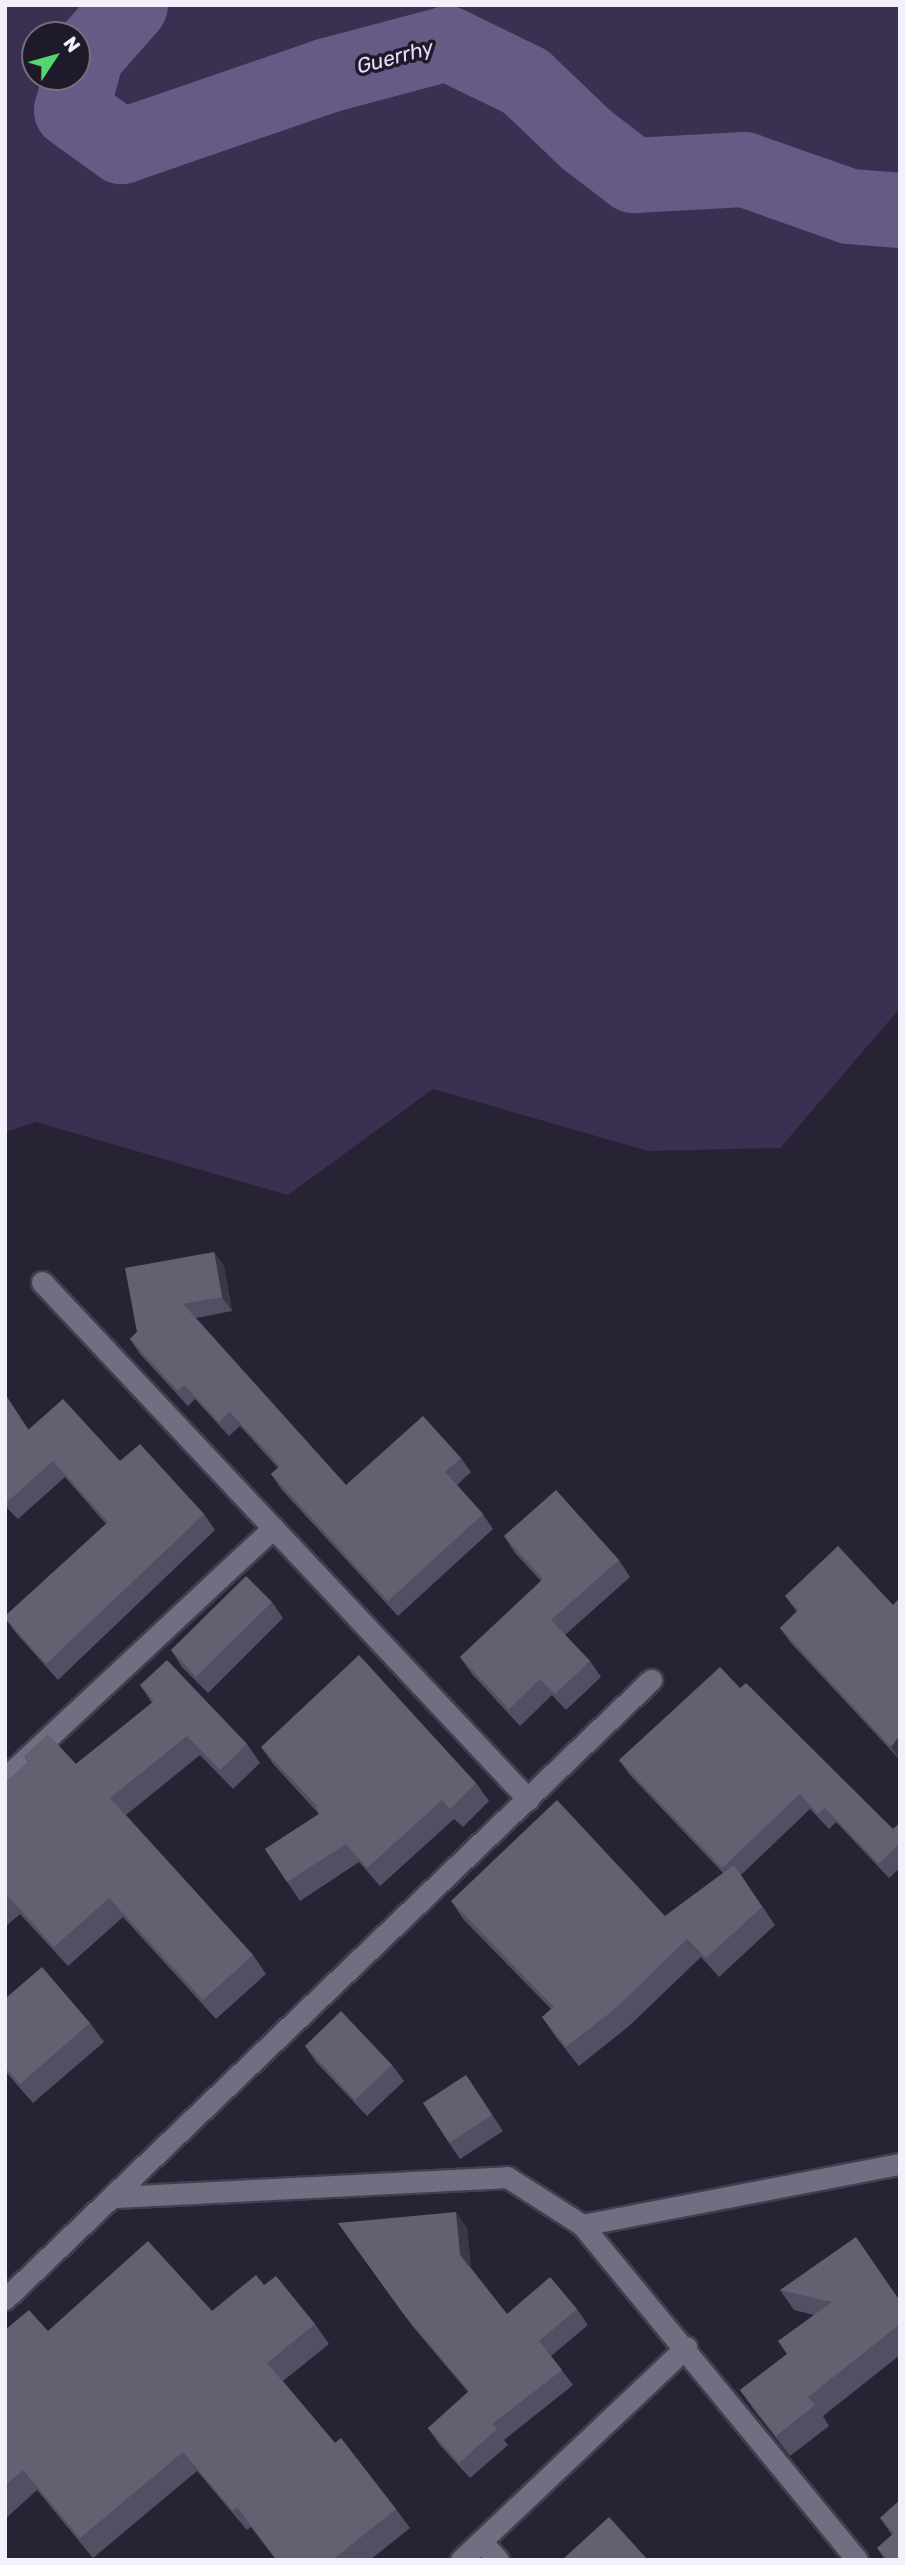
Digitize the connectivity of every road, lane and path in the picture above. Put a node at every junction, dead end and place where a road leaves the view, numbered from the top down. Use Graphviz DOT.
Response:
graph roads {
  1 [pos="42,1282"];
  2 [pos="273,1528"];
  3 [pos="652,1680"];
  4 [pos="5,1778"];
  5 [pos="528,1799"];
  6 [pos="900,2164"];
  7 [pos="116,2197"];
  8 [pos="582,2225"];
  9 [pos="5,2298"];
  10 [pos="686,2347"];
  11 [pos="481,2541"];
  12 [pos="461,2560"];
  13 [pos="498,2560"];
  14 [pos="857,2560"];
  1 -- 2 [label="street"];
  2 -- 4 [label="street"];
  2 -- 5 [label="street"];
  3 -- 5 [label="street"];
  5 -- 7 [label="street"];
  6 -- 8 [label="street"];
  7 -- 8 [label="street"];
  7 -- 9 [label="street"];
  8 -- 10 [label="street"];
  10 -- 11 [label="street"];
  10 -- 14 [label="street"];
  11 -- 12 [label="street"];
  11 -- 13 [label="street"];
}
